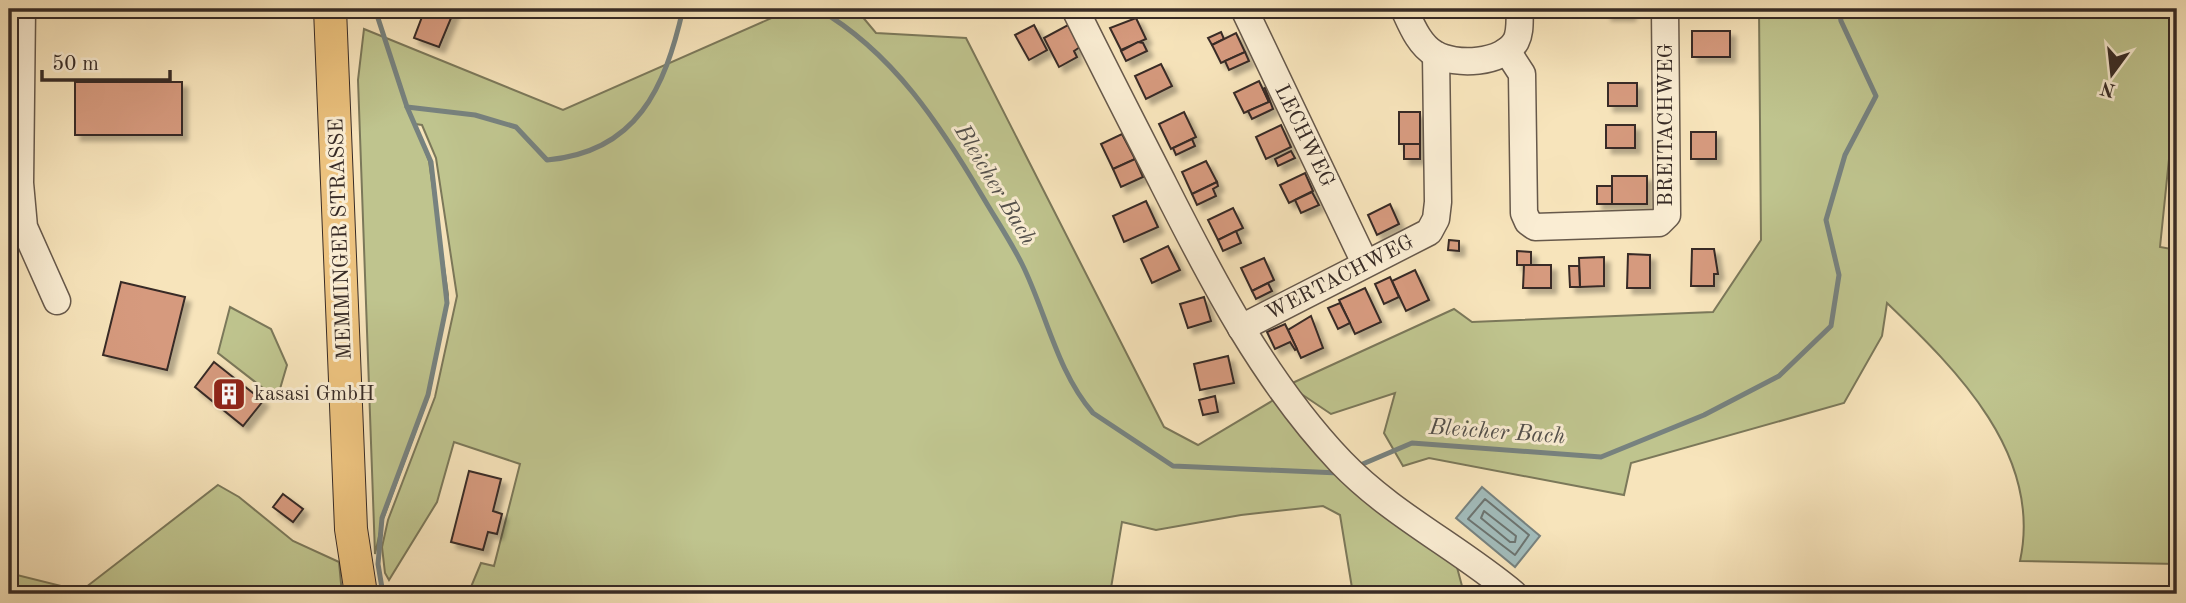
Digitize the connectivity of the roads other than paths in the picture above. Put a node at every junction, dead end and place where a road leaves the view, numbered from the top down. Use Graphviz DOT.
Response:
graph roads {
  1 [pos="22,9"];
  2 [pos="330,9"];
  3 [pos="1075,9"];
  4 [pos="1244,9"];
  5 [pos="1405,9"];
  6 [pos="1520,9"];
  7 [pos="1665,9"];
  8 [pos="1507,51"];
  9 [pos="1436,55"];
  10 [pos="1365,263"];
  11 [pos="57,301"];
  12 [pos="1241,328"];
  13 [pos="361,594"];
  14 [pos="1514,594"];
  1 -- 11 [label="street"];
  2 -- 13 [label="main road, MEMMINGER STRASSE"];
  3 -- 12 [label="street"];
  4 -- 10 [label="street, LECHWEG"];
  5 -- 9 [label="street"];
  6 -- 8 [label="street"];
  7 -- 8 [label="street, BREITACHWEG"];
  8 -- 9 [label="street"];
  9 -- 10 [label="street, WERTACHWEG"];
  10 -- 12 [label="street, WERTACHWEG"];
  12 -- 14 [label="street"];
}
